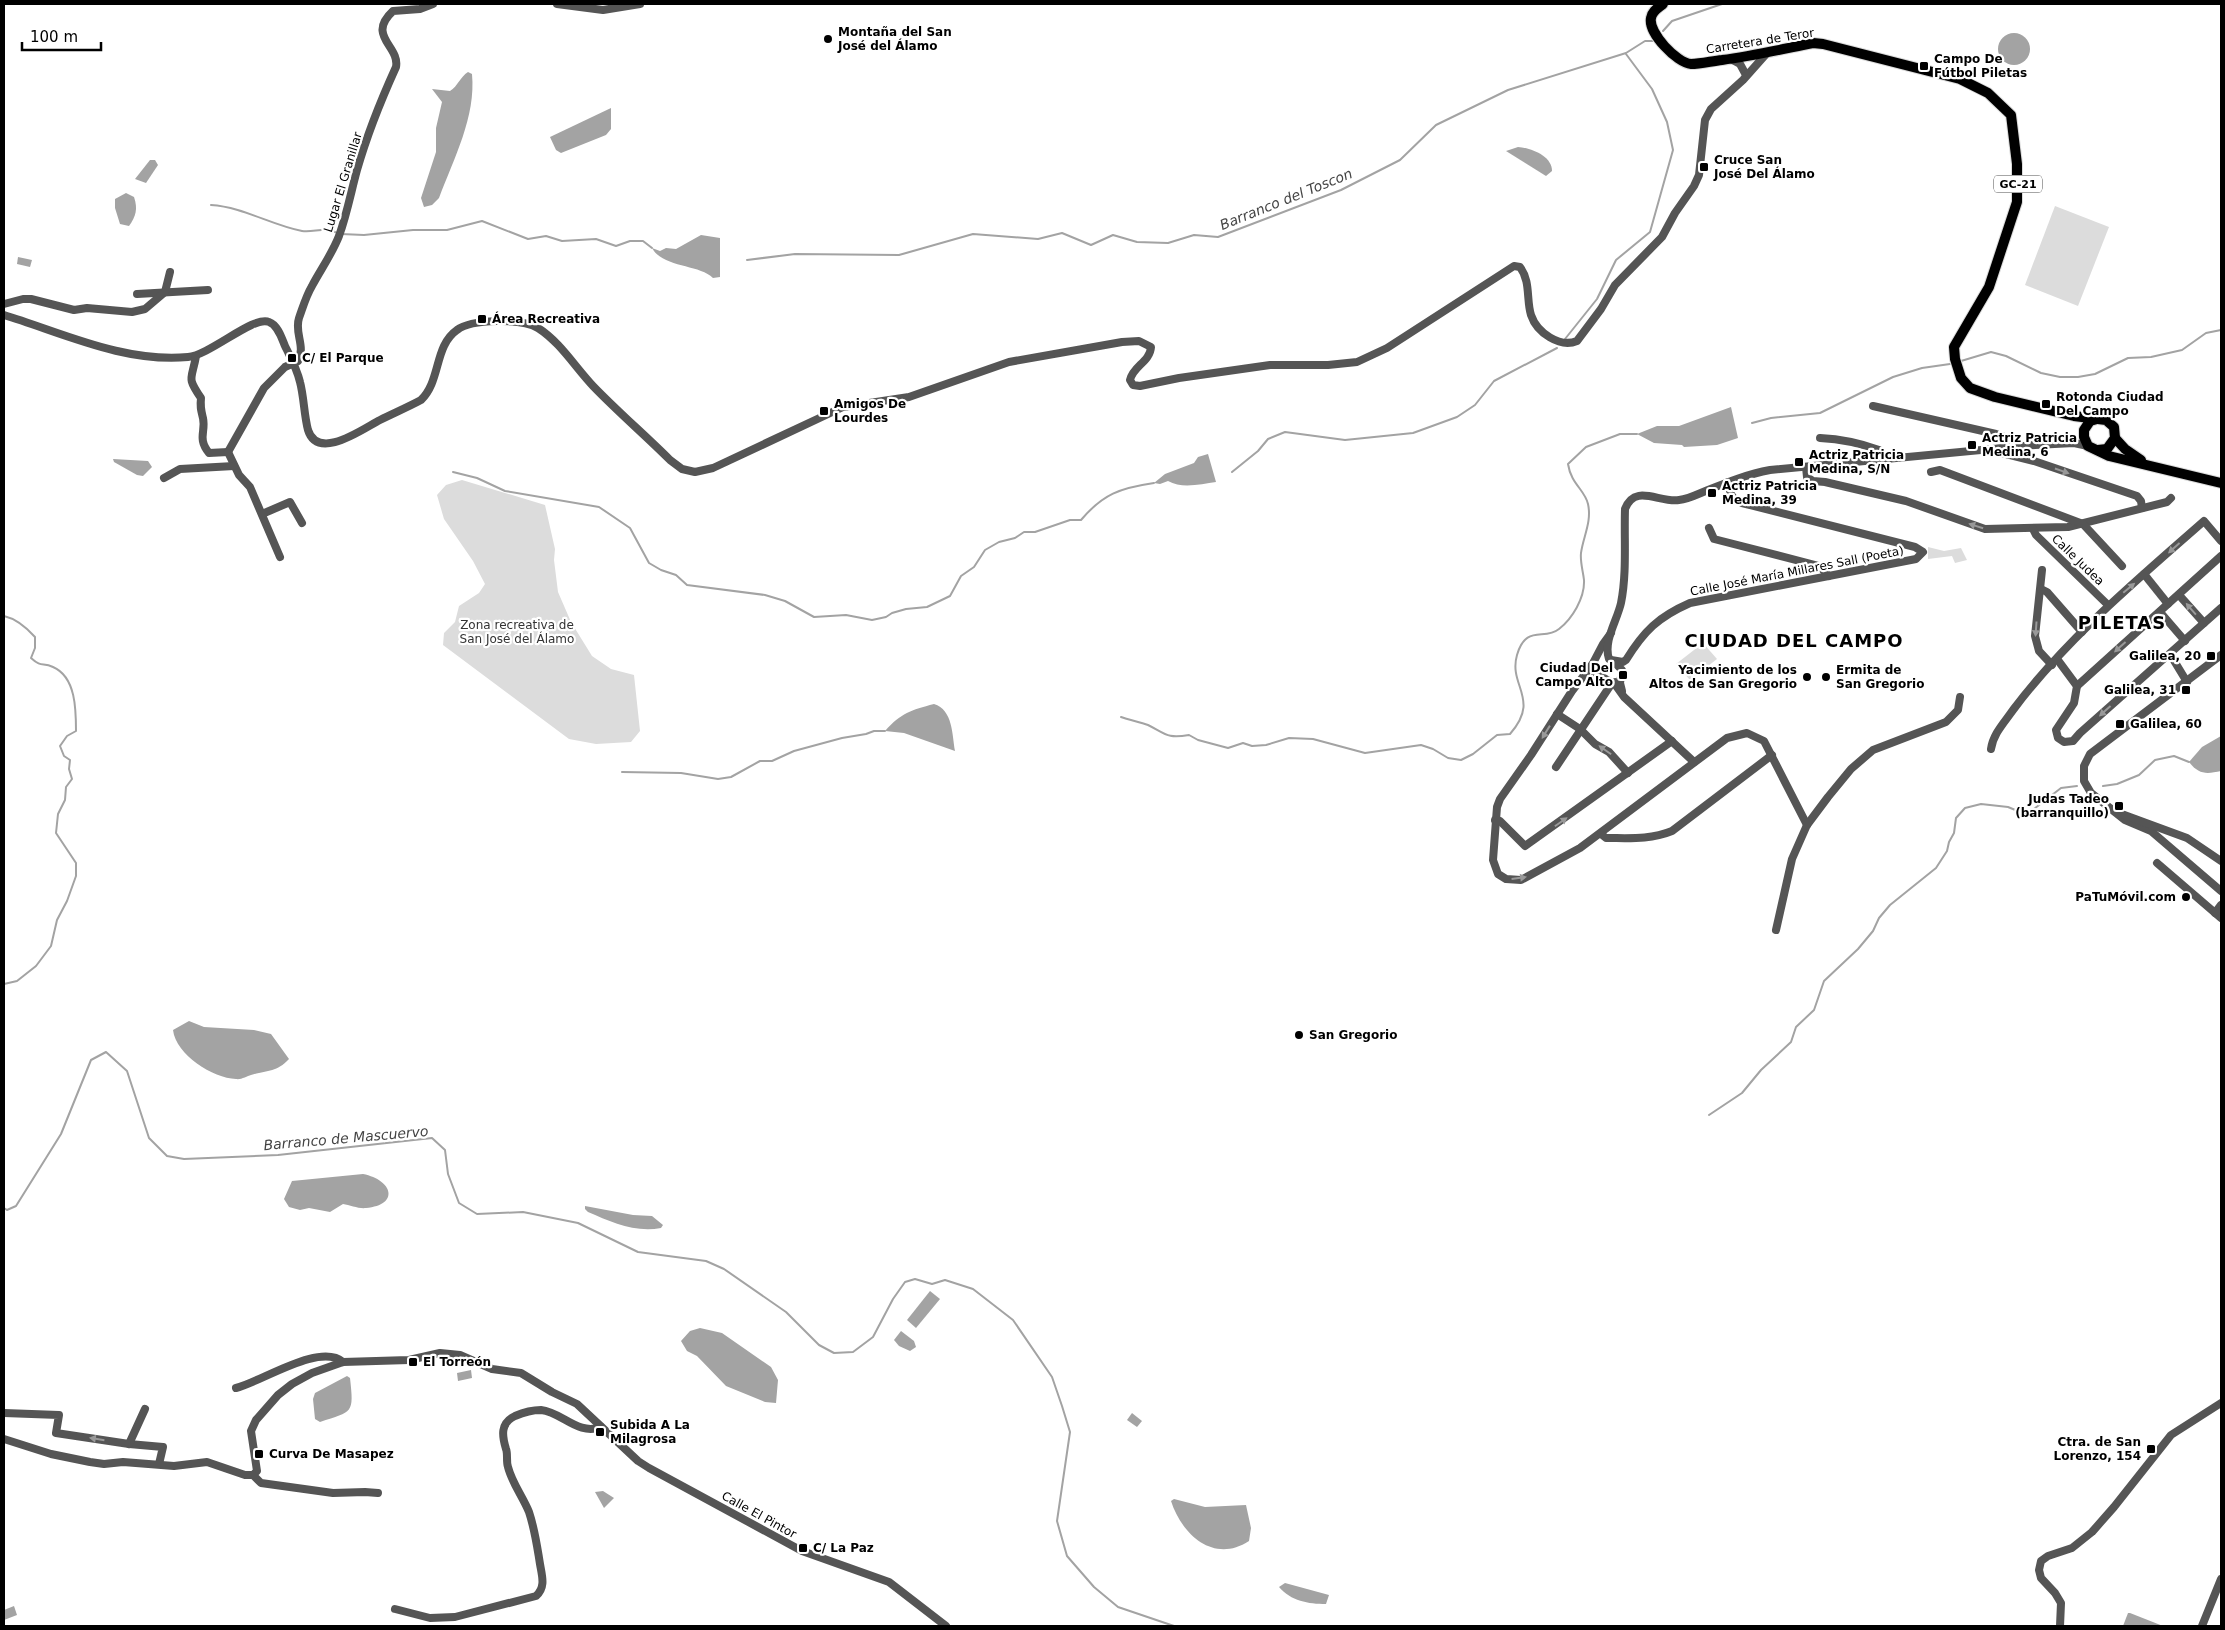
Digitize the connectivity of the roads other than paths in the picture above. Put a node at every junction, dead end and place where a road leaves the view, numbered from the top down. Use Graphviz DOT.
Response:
graph roads {
  1 [pos="433,4"];
  2 [pos="557,4"];
  3 [pos="640,4"];
  4 [pos="1663,4"];
  5 [pos="1767,52"];
  6 [pos="1747,56"];
  7 [pos="1731,59"];
  8 [pos="1746,75"];
  9 [pos="170,272"];
  10 [pos="208,290"];
  11 [pos="165,292"];
  12 [pos="137,294"];
  13 [pos="4,304"];
  14 [pos="4,314"];
  15 [pos="196,356"];
  16 [pos="294,364"];
  17 [pos="1873,406"];
  18 [pos="2074,416"];
  19 [pos="2101,418"];
  20 [pos="2084,431"];
  21 [pos="1820,438"];
  22 [pos="2115,438"];
  23 [pos="2063,443"];
  24 [pos="2035,445"];
  25 [pos="2010,448"];
  26 [pos="2093,448"];
  27 [pos="1981,450"];
  28 [pos="228,452"];
  29 [pos="1883,459"];
  30 [pos="2034,461"];
  31 [pos="2146,463"];
  32 [pos="234,466"];
  33 [pos="1806,467"];
  34 [pos="1931,472"];
  35 [pos="164,478"];
  36 [pos="1728,482"];
  37 [pos="2221,483"];
  38 [pos="2171,498"];
  39 [pos="2142,508"];
  40 [pos="262,514"];
  41 [pos="2057,515"];
  42 [pos="302,523"];
  43 [pos="2083,524"];
  44 [pos="1709,528"];
  45 [pos="2059,528"];
  46 [pos="2033,529"];
  47 [pos="2221,541"];
  48 [pos="2221,556"];
  49 [pos="280,557"];
  50 [pos="2122,566"];
  51 [pos="2042,570"];
  52 [pos="2144,574"];
  53 [pos="1830,576"];
  54 [pos="2041,589"];
  55 [pos="2179,594"];
  56 [pos="2168,604"];
  57 [pos="2108,605"];
  58 [pos="2221,609"];
  59 [pos="2160,612"];
  60 [pos="2204,623"];
  61 [pos="2082,632"];
  62 [pos="1611,633"];
  63 [pos="2185,641"];
  64 [pos="1631,652"];
  65 [pos="2170,654"];
  66 [pos="2221,655"];
  67 [pos="1610,659"];
  68 [pos="1593,662"];
  69 [pos="2054,662"];
  70 [pos="1622,675"];
  71 [pos="2187,682"];
  72 [pos="1613,683"];
  73 [pos="2077,686"];
  74 [pos="1624,697"];
  75 [pos="1960,697"];
  76 [pos="1557,714"];
  77 [pos="1580,729"];
  78 [pos="1672,741"];
  79 [pos="1991,749"];
  80 [pos="1772,755"];
  81 [pos="1694,762"];
  82 [pos="1556,767"];
  83 [pos="1628,773"];
  84 [pos="2115,811"];
  85 [pos="1495,820"];
  86 [pos="1807,825"];
  87 [pos="1601,834"];
  88 [pos="2221,861"];
  89 [pos="2157,863"];
  90 [pos="2221,890"];
  91 [pos="2221,905"];
  92 [pos="2215,913"];
  93 [pos="2221,918"];
  94 [pos="1776,930"];
  95 [pos="343,1362"];
  96 [pos="236,1388"];
  97 [pos="2221,1402"];
  98 [pos="145,1409"];
  99 [pos="4,1413"];
  100 [pos="601,1427"];
  101 [pos="4,1439"];
  102 [pos="129,1444"];
  103 [pos="159,1464"];
  104 [pos="253,1475"];
  105 [pos="378,1493"];
  106 [pos="2221,1579"];
  107 [pos="395,1609"];
  108 [pos="946,1626"];
  109 [pos="2060,1626"];
  110 [pos="2202,1626"];
  1 -- 16 [label="street, Lugar El Granillar"];
  2 -- 3 [label="street"];
  4 -- 7 [label="main road, Carretera de Teror / GC-21"];
  5 -- 6 [label="main road, Carretera de Teror / GC-21"];
  5 -- 8 [label="street"];
  5 -- 18 [label="main road, Carretera de Teror / GC-21"];
  6 -- 7 [label="main road, Carretera de Teror / GC-21"];
  6 -- 8 [label="street"];
  7 -- 8 [label="street"];
  8 -- 16 [label="street"];
  9 -- 11 [label="street"];
  10 -- 11 [label="street"];
  11 -- 12 [label="street"];
  11 -- 13 [label="street"];
  14 -- 15 [label="street"];
  15 -- 16 [label="street"];
  15 -- 28 [label="street"];
  16 -- 28 [label="street"];
  17 -- 25 [label="street"];
  18 -- 19 [label="main road, GC-21"];
  18 -- 20 [label="main road"];
  19 -- 20 [label="main road"];
  19 -- 22 [label="main road"];
  20 -- 23 [label="street"];
  20 -- 26 [label="main road"];
  21 -- 29 [label="street"];
  22 -- 26 [label="main road"];
  22 -- 31 [label="main road"];
  23 -- 24 [label="street"];
  23 -- 26 [label="street"];
  24 -- 25 [label="street"];
  24 -- 30 [label="street"];
  25 -- 27 [label="street"];
  26 -- 31 [label="main road"];
  27 -- 29 [label="street"];
  27 -- 30 [label="street"];
  28 -- 32 [label="street"];
  29 -- 33 [label="street"];
  30 -- 39 [label="street, one-way"];
  31 -- 37 [label="main road"];
  32 -- 35 [label="street"];
  32 -- 40 [label="street"];
  33 -- 36 [label="street"];
  46 -- 33 [label="street, one-way"];
  34 -- 41 [label="street"];
  36 -- 53 [label="street, Calle José María Millares Sall (Poeta)"];
  36 -- 62 [label="street"];
  38 -- 39 [label="street"];
  39 -- 43 [label="street"];
  40 -- 42 [label="street"];
  40 -- 49 [label="street"];
  41 -- 43 [label="street"];
  41 -- 45 [label="street"];
  43 -- 45 [label="street"];
  43 -- 50 [label="street"];
  44 -- 53 [label="street"];
  45 -- 46 [label="street"];
  46 -- 57 [label="street, Calle Judea"];
  47 -- 52 [label="street, one-way"];
  48 -- 55 [label="street"];
  51 -- 54 [label="street"];
  52 -- 56 [label="street"];
  57 -- 52 [label="street, one-way"];
  53 -- 64 [label="street, Calle José María Millares Sall (Poeta)"];
  54 -- 61 [label="street"];
  54 -- 69 [label="street, one-way"];
  55 -- 56 [label="street"];
  60 -- 55 [label="street, one-way"];
  56 -- 59 [label="street"];
  57 -- 61 [label="street"];
  58 -- 60 [label="street"];
  59 -- 63 [label="street"];
  59 -- 73 [label="street, one-way"];
  60 -- 63 [label="street"];
  61 -- 69 [label="street"];
  62 -- 67 [label="street"];
  62 -- 68 [label="street"];
  63 -- 65 [label="street"];
  64 -- 67 [label="street"];
  64 -- 70 [label="street, Calle José María Millares Sall (Poeta)"];
  65 -- 71 [label="street"];
  65 -- 73 [label="street, one-way"];
  66 -- 71 [label="street"];
  67 -- 68 [label="street"];
  67 -- 70 [label="street"];
  68 -- 72 [label="street"];
  68 -- 76 [label="street"];
  69 -- 73 [label="street"];
  69 -- 79 [label="street"];
  70 -- 72 [label="street"];
  70 -- 74 [label="street"];
  71 -- 84 [label="street"];
  72 -- 74 [label="street"];
  72 -- 77 [label="street"];
  74 -- 78 [label="street"];
  75 -- 86 [label="street"];
  76 -- 77 [label="street"];
  76 -- 85 [label="street, one-way"];
  77 -- 82 [label="street"];
  83 -- 77 [label="street, one-way"];
  78 -- 81 [label="street"];
  78 -- 83 [label="street"];
  80 -- 81 [label="street"];
  80 -- 86 [label="street"];
  80 -- 87 [label="street"];
  81 -- 87 [label="street"];
  85 -- 83 [label="street, one-way"];
  84 -- 88 [label="street"];
  84 -- 90 [label="street"];
  85 -- 87 [label="street, one-way"];
  86 -- 94 [label="street"];
  89 -- 92 [label="street"];
  91 -- 92 [label="street"];
  92 -- 93 [label="street"];
  95 -- 96 [label="street"];
  95 -- 100 [label="street, Calle El Pintor"];
  95 -- 104 [label="street"];
  97 -- 109 [label="street"];
  98 -- 102 [label="street"];
  102 -- 99 [label="street, one-way"];
  100 -- 107 [label="street"];
  100 -- 108 [label="street, Calle El Pintor"];
  101 -- 103 [label="street"];
  102 -- 103 [label="street"];
  103 -- 104 [label="street"];
  104 -- 105 [label="street"];
  106 -- 110 [label="street"];
}
